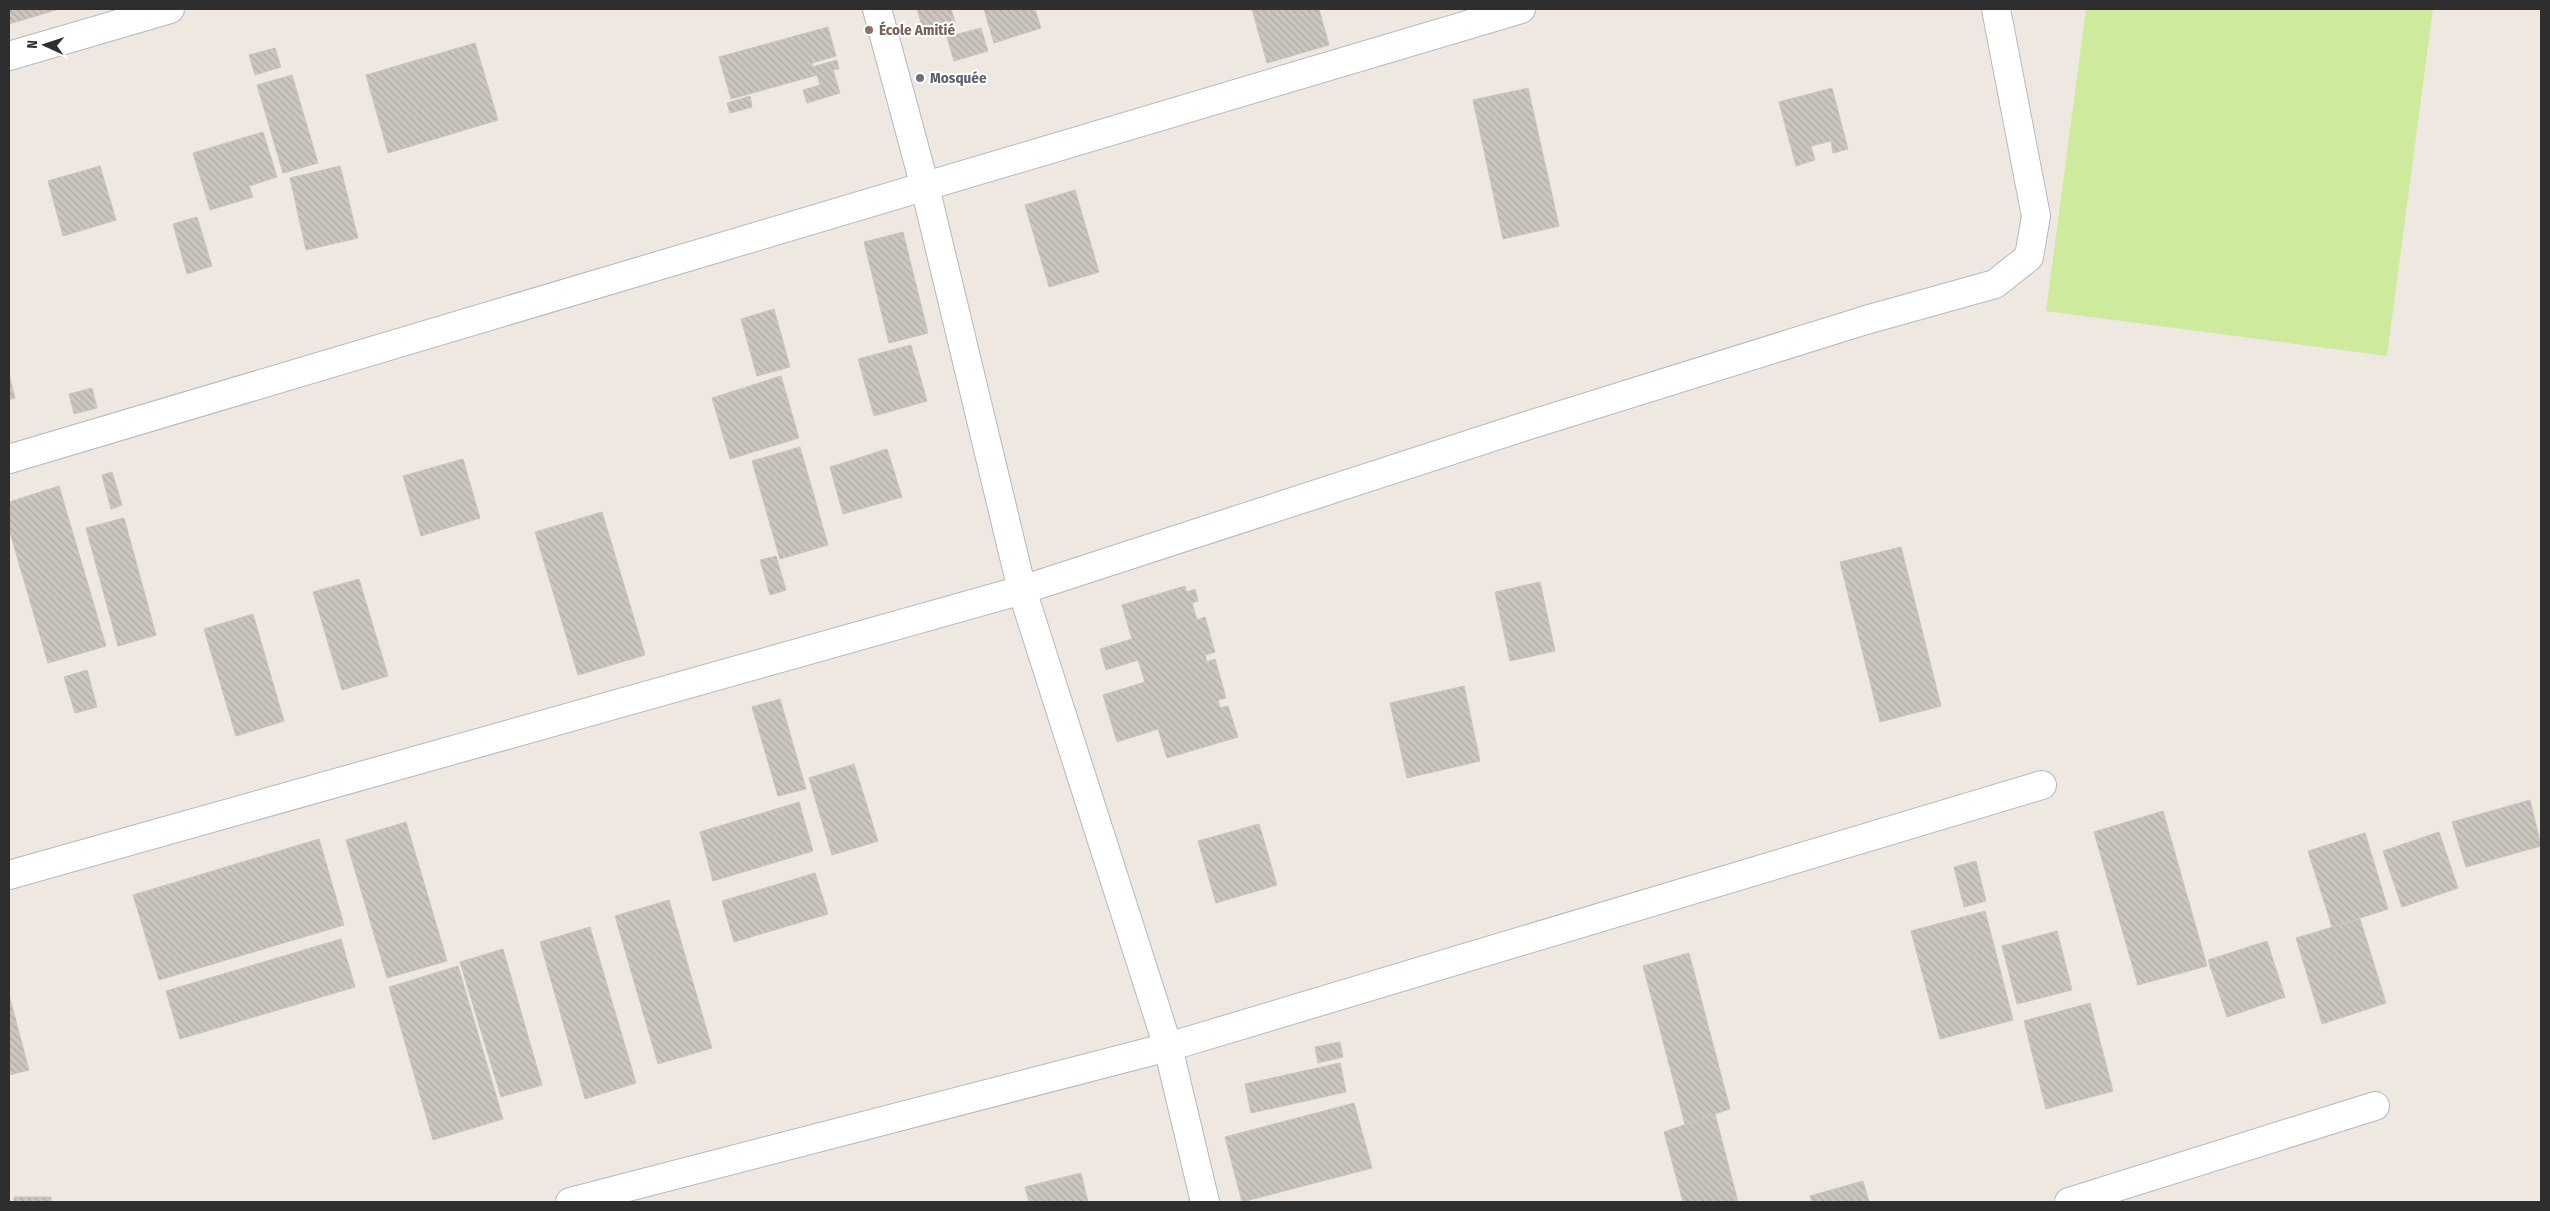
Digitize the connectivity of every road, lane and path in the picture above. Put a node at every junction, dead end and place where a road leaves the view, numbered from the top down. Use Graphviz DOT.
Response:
graph roads {
  1 [pos="170,9"];
  2 [pos="877,9"];
  3 [pos="1521,9"];
  4 [pos="1996,9"];
  5 [pos="9,56"];
  6 [pos="926,188"];
  7 [pos="9,459"];
  8 [pos="1022,590"];
  9 [pos="2042,785"];
  10 [pos="9,875"];
  11 [pos="1168,1047"];
  12 [pos="2375,1106"];
  13 [pos="570,1202"];
  14 [pos="1205,1202"];
  15 [pos="2069,1202"];
  1 -- 5 [label="street"];
  2 -- 6 [label="street"];
  3 -- 6 [label="street"];
  4 -- 8 [label="street"];
  6 -- 7 [label="street"];
  6 -- 8 [label="street"];
  8 -- 10 [label="street"];
  8 -- 11 [label="street"];
  9 -- 11 [label="street"];
  11 -- 13 [label="street"];
  11 -- 14 [label="street"];
  12 -- 15 [label="street"];
}
